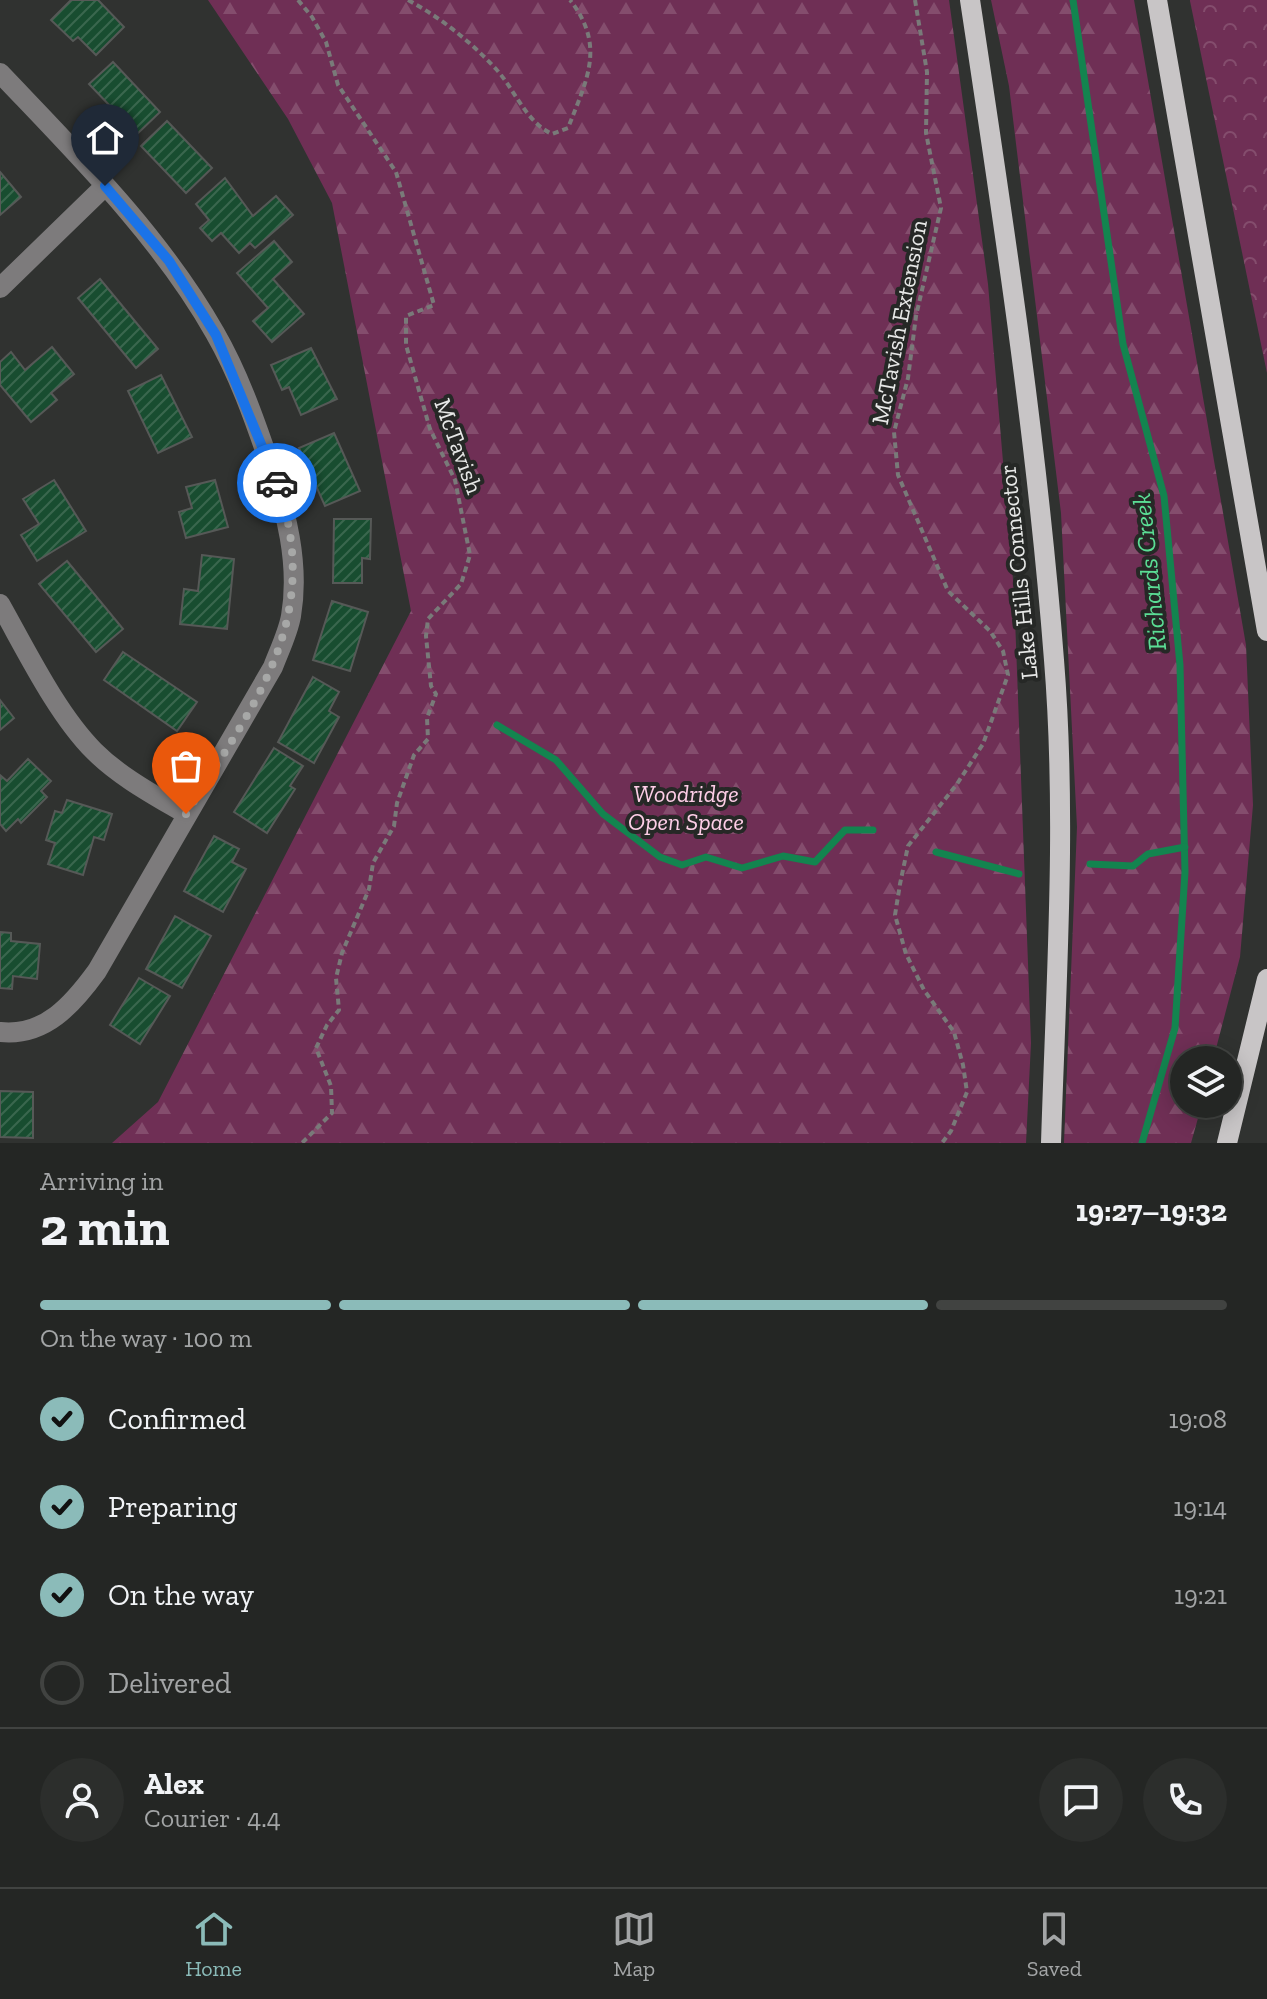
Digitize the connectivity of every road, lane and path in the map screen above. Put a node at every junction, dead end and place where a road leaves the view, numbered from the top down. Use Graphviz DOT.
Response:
graph roads {
  1 [pos="298,0"];
  2 [pos="408,0"];
  3 [pos="570,0"];
  4 [pos="915,0"];
  5 [pos="970,0"];
  6 [pos="1157,0"];
  7 [pos="0,73"];
  8 [pos="105,186"];
  9 [pos="0,288"];
  10 [pos="0,604"];
  11 [pos="1267,631"];
  12 [pos="186,814"];
  13 [pos="1267,979"];
  14 [pos="0,1032"];
  15 [pos="302,1143"];
  16 [pos="942,1143"];
  17 [pos="1051,1143"];
  18 [pos="1227,1143"];
  1 -- 15 [label="path, McTavish"];
  2 -- 3 [label="path"];
  4 -- 16 [label="path, McTavish Extension"];
  5 -- 17 [label="main road, Lake Hills Connector"];
  6 -- 11 [label="main road"];
  7 -- 8 [label="street"];
  8 -- 9 [label="street"];
  8 -- 12 [label="street"];
  10 -- 12 [label="street"];
  12 -- 14 [label="street"];
  13 -- 18 [label="main road"];
}
